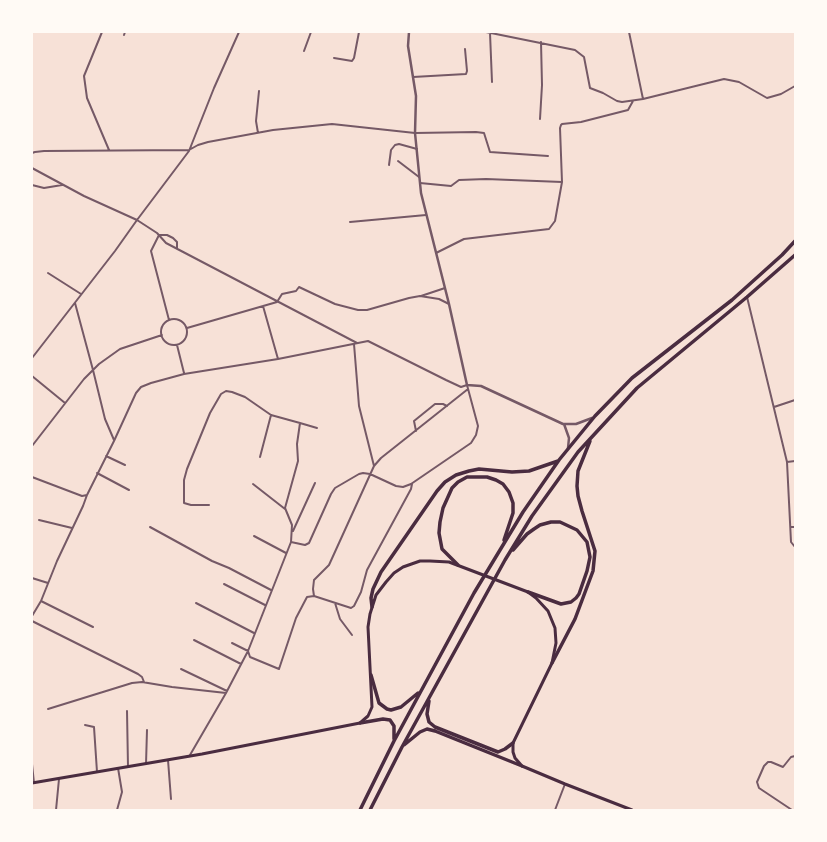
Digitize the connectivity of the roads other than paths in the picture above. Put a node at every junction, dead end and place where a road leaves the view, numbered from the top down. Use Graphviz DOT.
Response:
graph roads {
  1 [pos="102,32"];
  2 [pos="125,32"];
  3 [pos="239,32"];
  4 [pos="311,32"];
  5 [pos="359,32"];
  6 [pos="409,32"];
  7 [pos="486,32"];
  8 [pos="629,32"];
  9 [pos="490,33"];
  10 [pos="124,35"];
  11 [pos="541,42"];
  12 [pos="465,49"];
  13 [pos="304,51"];
  14 [pos="334,58"];
  15 [pos="413,77"];
  16 [pos="492,82"];
  17 [pos="795,86"];
  18 [pos="259,91"];
  19 [pos="643,99"];
  20 [pos="633,101"];
  21 [pos="540,119"];
  22 [pos="258,133"];
  23 [pos="415,134"];
  24 [pos="417,149"];
  25 [pos="109,150"];
  26 [pos="189,150"];
  27 [pos="32,153"];
  28 [pos="548,156"];
  29 [pos="398,161"];
  30 [pos="389,165"];
  31 [pos="32,168"];
  32 [pos="419,176"];
  33 [pos="562,182"];
  34 [pos="420,183"];
  35 [pos="32,185"];
  36 [pos="63,185"];
  37 [pos="426,215"];
  38 [pos="137,220"];
  39 [pos="350,222"];
  40 [pos="159,235"];
  41 [pos="795,241"];
  42 [pos="177,249"];
  43 [pos="436,253"];
  44 [pos="795,255"];
  45 [pos="48,273"];
  46 [pos="445,288"];
  47 [pos="82,294"];
  48 [pos="420,296"];
  49 [pos="747,297"];
  50 [pos="277,302"];
  51 [pos="75,303"];
  52 [pos="449,304"];
  53 [pos="263,306"];
  54 [pos="169,320"];
  55 [pos="187,328"];
  56 [pos="162,336"];
  57 [pos="353,342"];
  58 [pos="358,344"];
  59 [pos="177,345"];
  60 [pos="354,345"];
  61 [pos="32,358"];
  62 [pos="278,359"];
  63 [pos="93,370"];
  64 [pos="184,374"];
  65 [pos="32,376"];
  66 [pos="467,385"];
  67 [pos="468,389"];
  68 [pos="795,400"];
  69 [pos="66,403"];
  70 [pos="447,406"];
  71 [pos="774,407"];
  72 [pos="271,415"];
  73 [pos="594,416"];
  74 [pos="300,424"];
  75 [pos="563,424"];
  76 [pos="317,428"];
  77 [pos="416,431"];
  78 [pos="592,437"];
  79 [pos="114,441"];
  80 [pos="32,446"];
  81 [pos="568,448"];
  82 [pos="106,456"];
  83 [pos="260,457"];
  84 [pos="559,460"];
  85 [pos="795,461"];
  86 [pos="787,462"];
  87 [pos="125,465"];
  88 [pos="374,466"];
  89 [pos="97,473"];
  90 [pos="370,474"];
  91 [pos="32,477"];
  92 [pos="315,483"];
  93 [pos="412,483"];
  94 [pos="253,484"];
  95 [pos="129,490"];
  96 [pos="87,495"];
  97 [pos="209,505"];
  98 [pos="286,510"];
  99 [pos="39,520"];
  100 [pos="150,527"];
  101 [pos="795,527"];
  102 [pos="72,528"];
  103 [pos="790,528"];
  104 [pos="292,532"];
  105 [pos="254,536"];
  106 [pos="291,542"];
  107 [pos="502,546"];
  108 [pos="795,547"];
  109 [pos="286,553"];
  110 [pos="505,560"];
  111 [pos="458,565"];
  112 [pos="32,578"];
  113 [pos="49,583"];
  114 [pos="224,584"];
  115 [pos="271,590"];
  116 [pos="528,592"];
  117 [pos="314,596"];
  118 [pos="41,601"];
  119 [pos="196,603"];
  120 [pos="335,603"];
  121 [pos="265,605"];
  122 [pos="372,607"];
  123 [pos="32,616"];
  124 [pos="32,620"];
  125 [pos="93,628"];
  126 [pos="254,633"];
  127 [pos="352,634"];
  128 [pos="194,640"];
  129 [pos="232,643"];
  130 [pos="248,650"];
  131 [pos="552,663"];
  132 [pos="241,664"];
  133 [pos="181,669"];
  134 [pos="372,675"];
  135 [pos="144,682"];
  136 [pos="227,692"];
  137 [pos="421,692"];
  138 [pos="430,697"];
  139 [pos="48,709"];
  140 [pos="128,711"];
  141 [pos="360,723"];
  142 [pos="85,725"];
  143 [pos="147,730"];
  144 [pos="394,741"];
  145 [pos="513,743"];
  146 [pos="402,747"];
  147 [pos="190,756"];
  148 [pos="795,756"];
  149 [pos="168,760"];
  150 [pos="32,764"];
  151 [pos="146,764"];
  152 [pos="522,766"];
  153 [pos="128,767"];
  154 [pos="118,768"];
  155 [pos="97,772"];
  156 [pos="59,779"];
  157 [pos="33,783"];
  158 [pos="565,784"];
  159 [pos="171,799"];
  160 [pos="56,810"];
  161 [pos="117,810"];
  162 [pos="360,810"];
  163 [pos="370,810"];
  164 [pos="555,810"];
  165 [pos="632,810"];
  166 [pos="792,810"];
  1 -- 25 [label="street"];
  2 -- 10 [label="street"];
  3 -- 26 [label="street"];
  4 -- 13 [label="street"];
  5 -- 14 [label="street"];
  6 -- 15 [label="street"];
  7 -- 9 [label="street"];
  8 -- 19 [label="street"];
  9 -- 11 [label="street"];
  9 -- 16 [label="street"];
  11 -- 20 [label="street"];
  11 -- 21 [label="street"];
  12 -- 15 [label="street"];
  15 -- 23 [label="street"];
  17 -- 19 [label="street"];
  18 -- 22 [label="street"];
  19 -- 20 [label="street"];
  20 -- 33 [label="street"];
  22 -- 23 [label="street"];
  22 -- 26 [label="street"];
  23 -- 24 [label="street"];
  23 -- 28 [label="street"];
  24 -- 30 [label="street"];
  24 -- 32 [label="street"];
  25 -- 26 [label="street"];
  25 -- 27 [label="street"];
  26 -- 38 [label="street"];
  29 -- 32 [label="street"];
  31 -- 36 [label="street"];
  32 -- 34 [label="street"];
  33 -- 34 [label="street"];
  33 -- 43 [label="street"];
  34 -- 37 [label="street"];
  35 -- 36 [label="street"];
  36 -- 38 [label="street"];
  37 -- 39 [label="street"];
  37 -- 43 [label="street"];
  38 -- 40 [label="street"];
  38 -- 47 [label="street"];
  40 -- 42 [label="street"];
  40 -- 42 [label="street"];
  40 -- 54 [label="street"];
  41 -- 73 [label="highway"];
  42 -- 50 [label="street"];
  43 -- 46 [label="street"];
  44 -- 49 [label="highway"];
  45 -- 47 [label="street"];
  46 -- 48 [label="street"];
  46 -- 52 [label="street"];
  47 -- 51 [label="street"];
  48 -- 50 [label="street"];
  48 -- 52 [label="street"];
  49 -- 71 [label="street"];
  49 -- 78 [label="highway"];
  50 -- 53 [label="street"];
  50 -- 57 [label="street"];
  51 -- 61 [label="street"];
  51 -- 63 [label="street"];
  52 -- 66 [label="street"];
  53 -- 55 [label="street"];
  53 -- 62 [label="street"];
  54 -- 55 [label="street"];
  54 -- 56 [label="street"];
  55 -- 59 [label="street"];
  56 -- 59 [label="street"];
  56 -- 63 [label="street"];
  57 -- 58 [label="street"];
  57 -- 60 [label="street"];
  58 -- 60 [label="street"];
  58 -- 66 [label="street"];
  59 -- 64 [label="street"];
  60 -- 62 [label="street"];
  60 -- 88 [label="street"];
  62 -- 64 [label="street"];
  63 -- 69 [label="street"];
  63 -- 79 [label="street"];
  64 -- 79 [label="street"];
  65 -- 69 [label="street"];
  66 -- 67 [label="street"];
  66 -- 75 [label="street"];
  67 -- 70 [label="street"];
  67 -- 93 [label="street"];
  68 -- 71 [label="street"];
  69 -- 80 [label="street"];
  70 -- 77 [label="street"];
  70 -- 77 [label="street"];
  71 -- 86 [label="street"];
  72 -- 74 [label="street"];
  72 -- 83 [label="street"];
  72 -- 97 [label="street"];
  73 -- 75 [label="street"];
  73 -- 81 [label="highway"];
  74 -- 76 [label="street"];
  74 -- 98 [label="street"];
  75 -- 81 [label="street"];
  77 -- 88 [label="street"];
  78 -- 110 [label="highway"];
  78 -- 131 [label="highway"];
  79 -- 82 [label="street"];
  81 -- 84 [label="highway"];
  82 -- 87 [label="street"];
  82 -- 89 [label="street"];
  84 -- 107 [label="highway"];
  84 -- 122 [label="highway"];
  85 -- 86 [label="street"];
  86 -- 103 [label="street"];
  88 -- 90 [label="street"];
  89 -- 95 [label="street"];
  89 -- 96 [label="street"];
  90 -- 93 [label="street"];
  90 -- 106 [label="street"];
  90 -- 117 [label="street"];
  91 -- 96 [label="street"];
  92 -- 104 [label="street"];
  93 -- 120 [label="street"];
  94 -- 98 [label="street"];
  96 -- 102 [label="street"];
  98 -- 104 [label="street"];
  99 -- 102 [label="street"];
  100 -- 115 [label="street"];
  101 -- 103 [label="street"];
  102 -- 113 [label="street"];
  103 -- 108 [label="street"];
  104 -- 106 [label="street"];
  105 -- 109 [label="street"];
  106 -- 109 [label="street"];
  107 -- 111 [label="highway"];
  107 -- 137 [label="highway"];
  109 -- 115 [label="street"];
  110 -- 116 [label="highway"];
  110 -- 138 [label="highway"];
  111 -- 116 [label="main road"];
  111 -- 122 [label="main road"];
  112 -- 113 [label="street"];
  113 -- 118 [label="street"];
  114 -- 121 [label="street"];
  115 -- 121 [label="street"];
  116 -- 131 [label="main road"];
  117 -- 120 [label="street"];
  117 -- 130 [label="street"];
  118 -- 123 [label="street"];
  118 -- 125 [label="street"];
  119 -- 126 [label="street"];
  120 -- 127 [label="street"];
  121 -- 126 [label="street"];
  122 -- 134 [label="main road"];
  124 -- 135 [label="street"];
  126 -- 130 [label="street"];
  128 -- 132 [label="street"];
  129 -- 130 [label="street"];
  130 -- 132 [label="street"];
  131 -- 145 [label="main road"];
  132 -- 136 [label="street"];
  133 -- 136 [label="street"];
  134 -- 137 [label="highway"];
  134 -- 141 [label="main road"];
  135 -- 136 [label="street"];
  135 -- 139 [label="street"];
  136 -- 147 [label="street"];
  137 -- 144 [label="highway"];
  138 -- 145 [label="highway"];
  138 -- 146 [label="highway"];
  140 -- 153 [label="street"];
  141 -- 144 [label="highway"];
  141 -- 147 [label="main road"];
  142 -- 155 [label="street"];
  143 -- 151 [label="street"];
  144 -- 162 [label="highway"];
  145 -- 152 [label="main road"];
  146 -- 152 [label="highway"];
  146 -- 163 [label="highway"];
  147 -- 149 [label="main road"];
  148 -- 166 [label="street"];
  149 -- 151 [label="main road"];
  149 -- 159 [label="street"];
  150 -- 157 [label="street"];
  151 -- 153 [label="main road"];
  152 -- 158 [label="main road"];
  153 -- 154 [label="main road"];
  154 -- 155 [label="main road"];
  154 -- 161 [label="street"];
  155 -- 156 [label="main road"];
  156 -- 157 [label="main road"];
  156 -- 160 [label="street"];
  158 -- 164 [label="street"];
  158 -- 165 [label="main road"];
}
